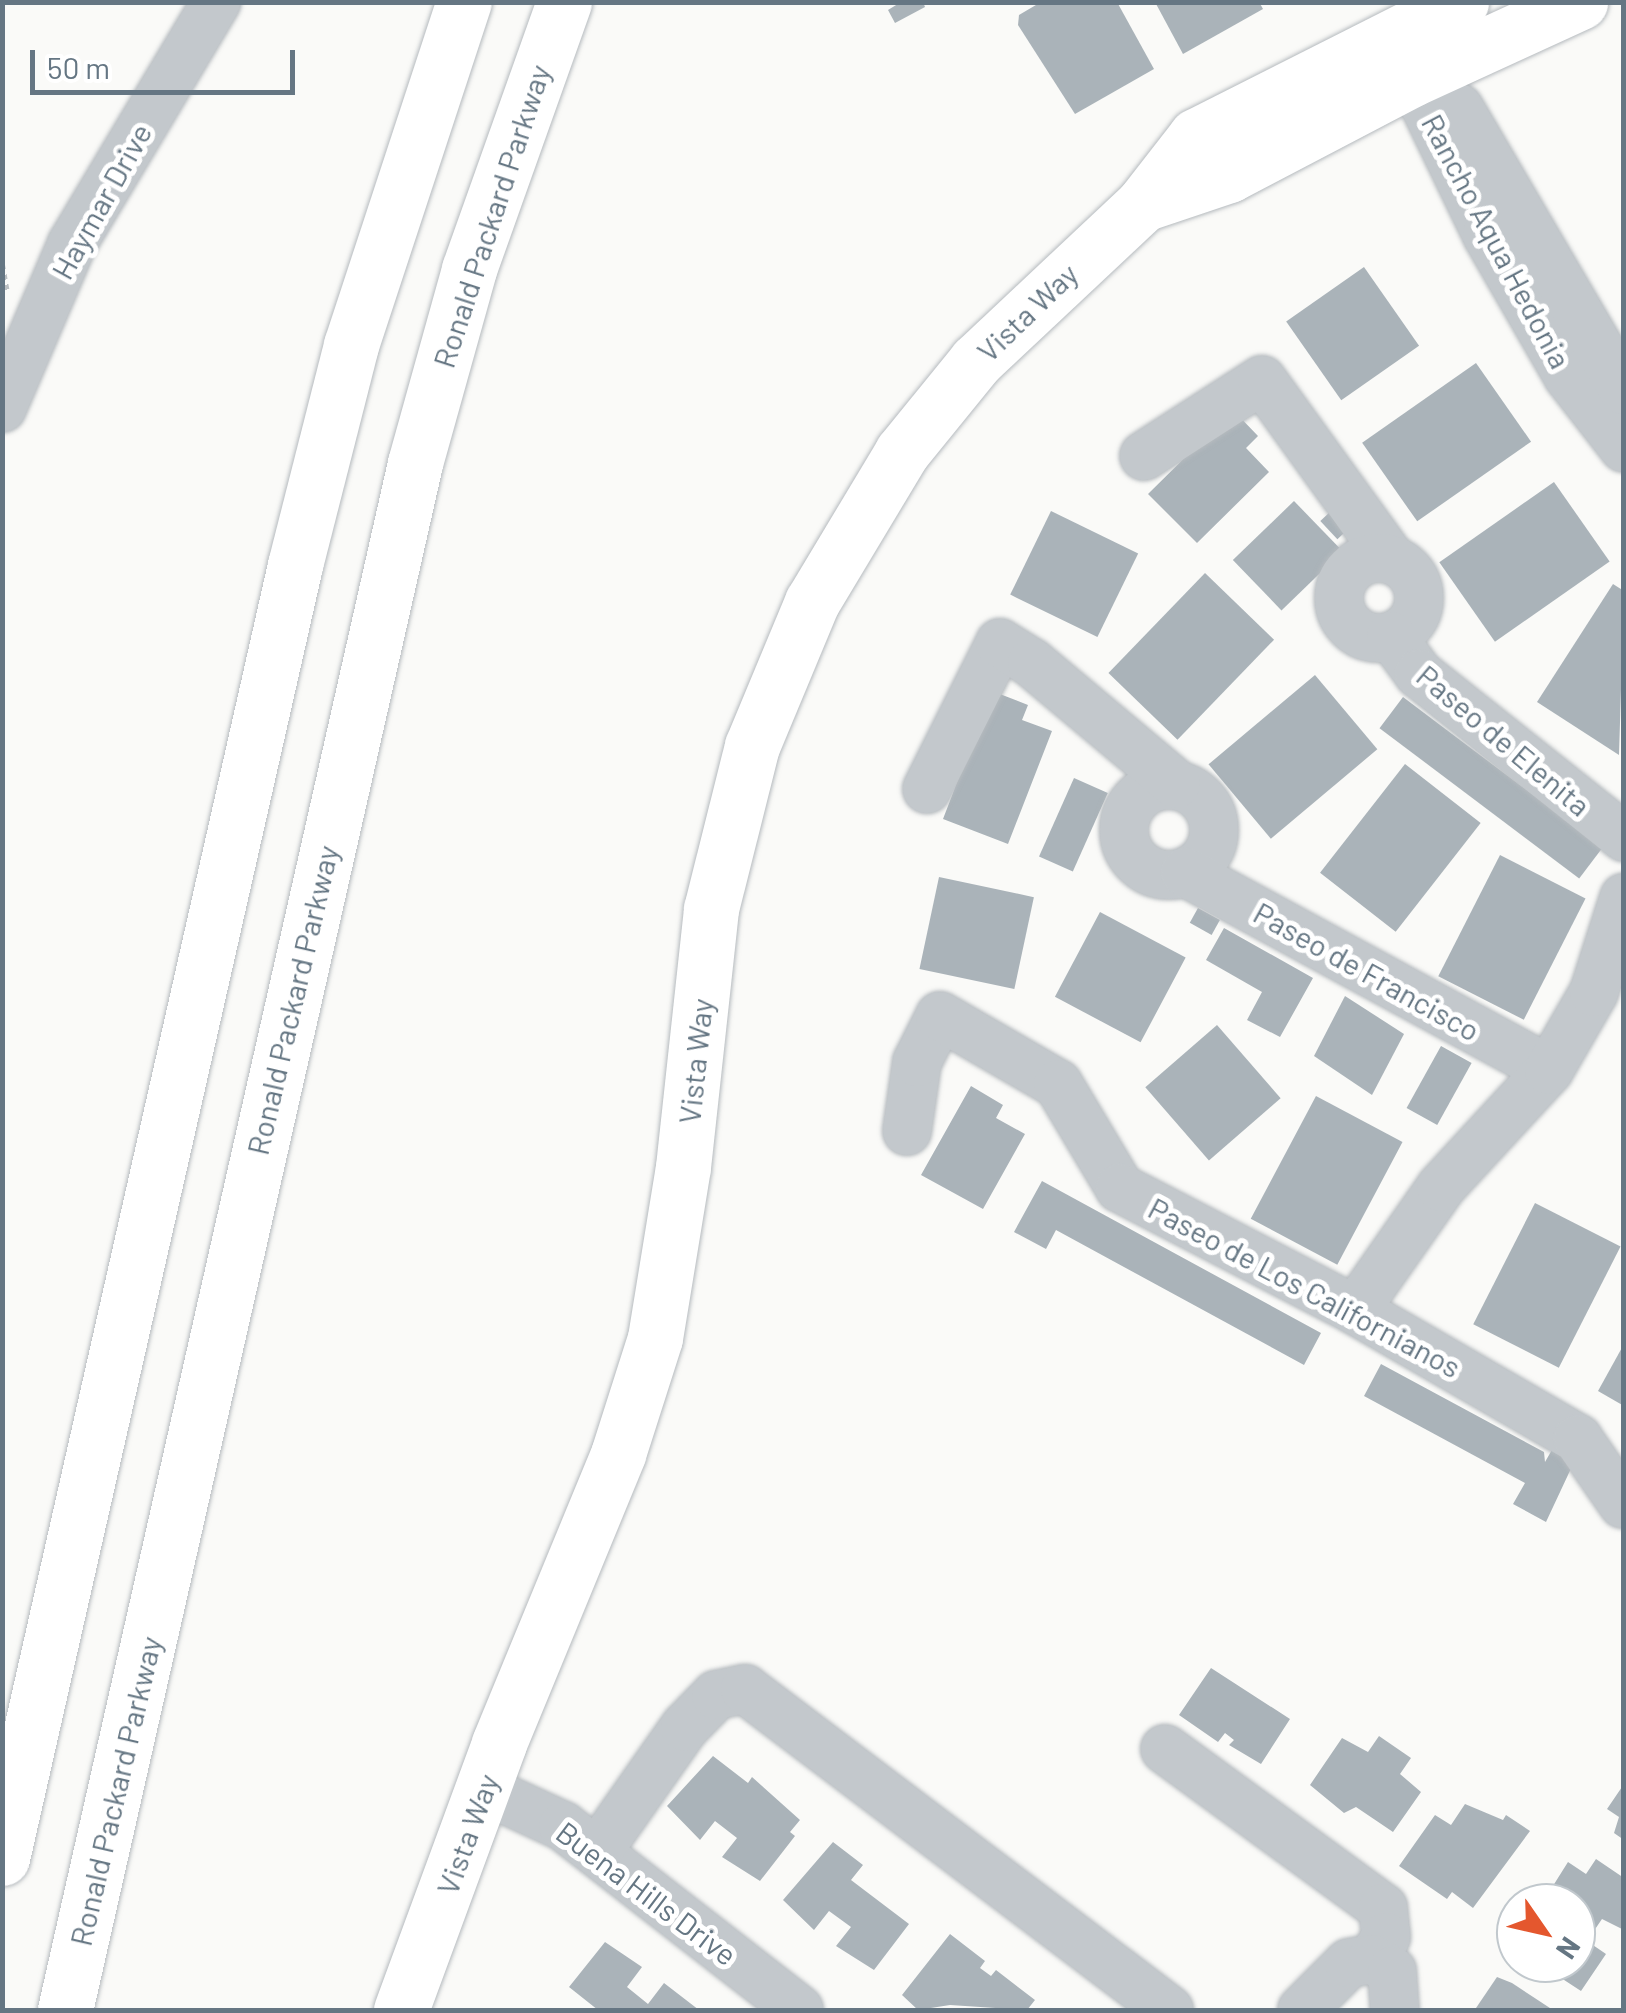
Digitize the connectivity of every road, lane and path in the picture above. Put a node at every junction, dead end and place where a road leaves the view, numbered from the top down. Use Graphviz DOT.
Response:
graph roads {
  1 [pos="216,2"];
  2 [pos="464,2"];
  3 [pos="564,2"];
  4 [pos="1461,2"];
  5 [pos="1580,2"];
  6 [pos="1427,72"];
  7 [pos="1143,204"];
  8 [pos="1624,390"];
  9 [pos="2,408"];
  10 [pos="1624,448"];
  11 [pos="1144,456"];
  12 [pos="1176,784"];
  13 [pos="927,789"];
  14 [pos="1624,837"];
  15 [pos="1186,872"];
  16 [pos="1624,898"];
  17 [pos="1549,1070"];
  18 [pos="907,1131"];
  19 [pos="1355,1310"];
  20 [pos="1623,1504"];
  21 [pos="1165,1749"];
  22 [pos="486,1790"];
  23 [pos="597,1852"];
  24 [pos="2,1858"];
  25 [pos="1372,1959"];
  26 [pos="65,2010"];
  27 [pos="401,2010"];
  28 [pos="799,2010"];
  29 [pos="1169,2010"];
  30 [pos="1302,2010"];
  31 [pos="1395,2010"];
  1 -- 9 [label="street, Haymar Drive"];
  2 -- 24 [label="main road"];
  3 -- 26 [label="main road, Ronald Packard Parkway"];
  4 -- 7 [label="main road, Vista Way"];
  5 -- 6 [label="main road, Vista Way"];
  6 -- 7 [label="main road, Vista Way"];
  6 -- 8 [label="street, Rancho Aqua Hedonia"];
  6 -- 10 [label="street, Rancho Aqua Hedonia"];
  7 -- 22 [label="main road, Vista Way"];
  11 -- 14 [label="street, Paseo de Elenita"];
  12 -- 13 [label="street"];
  12 -- 15 [label="street"];
  12 -- 15 [label="street, Paseo de Francisco"];
  15 -- 17 [label="street, Paseo de Francisco"];
  16 -- 17 [label="street"];
  17 -- 19 [label="street"];
  18 -- 19 [label="street, Paseo de Los Californianos"];
  19 -- 20 [label="street, Paseo de Los Californianos"];
  21 -- 25 [label="street"];
  22 -- 23 [label="street, Buena Hills Drive"];
  22 -- 27 [label="main road, Vista Way"];
  23 -- 28 [label="street, Buena Hills Drive"];
  23 -- 29 [label="street"];
  25 -- 30 [label="street"];
  25 -- 31 [label="street"];
}
